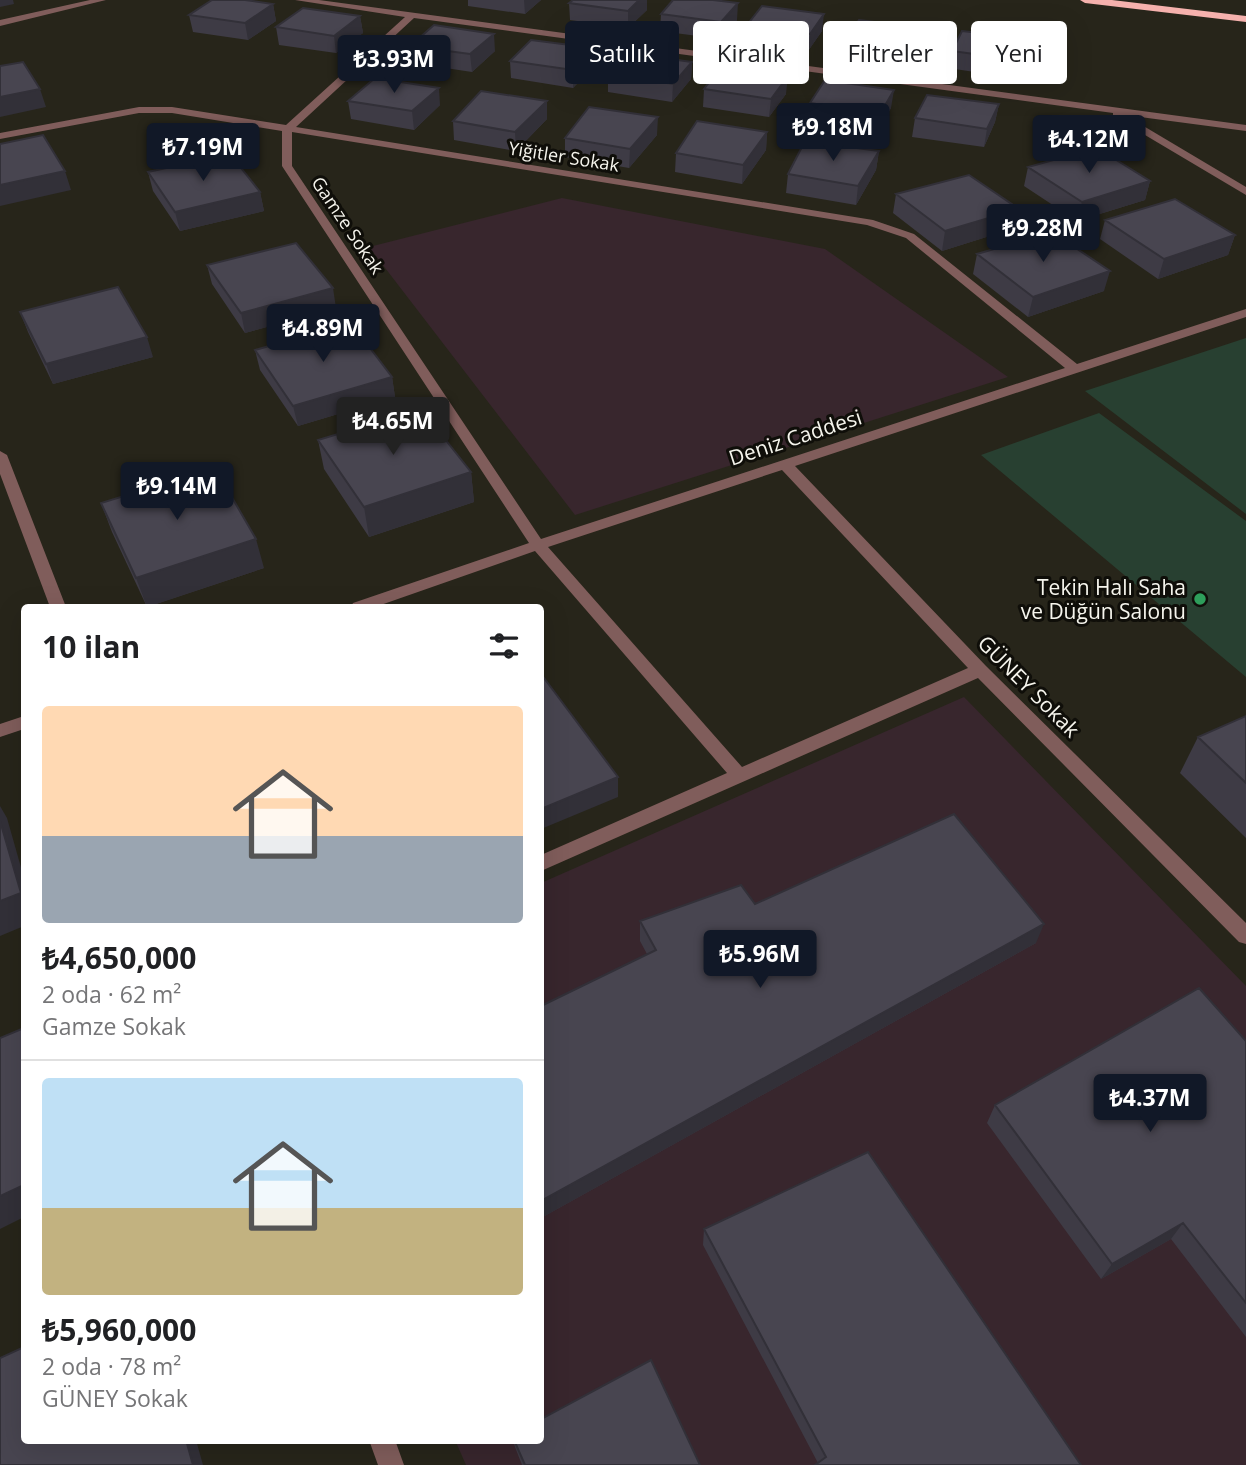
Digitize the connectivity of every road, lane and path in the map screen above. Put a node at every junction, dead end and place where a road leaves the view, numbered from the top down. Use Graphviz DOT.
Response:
graph roads {
  1 [pos="102,0"];
  2 [pos="299,0"];
  3 [pos="1085,0"];
  4 [pos="411,16"];
  5 [pos="1246,19"];
  6 [pos="0,23"];
  7 [pos="1110,109"];
  8 [pos="1246,128"];
  9 [pos="287,130"];
  10 [pos="0,136"];
  11 [pos="1246,192"];
  12 [pos="1246,313"];
  13 [pos="1076,370"];
  14 [pos="0,455"];
  15 [pos="785,464"];
  16 [pos="538,545"];
  17 [pos="57,604"];
  18 [pos="368,604"];
  19 [pos="980,670"];
  20 [pos="21,723"];
  21 [pos="0,730"];
  22 [pos="739,775"];
  23 [pos="544,862"];
  24 [pos="1246,936"];
  25 [pos="383,1444"];
  26 [pos="391,1465"];
  1 -- 6 [label="street"];
  2 -- 4 [label="street"];
  3 -- 5 [label="highway"];
  4 -- 7 [label="street"];
  4 -- 9 [label="street"];
  7 -- 8 [label="street"];
  7 -- 11 [label="street"];
  9 -- 10 [label="street, Yiğitler Sokak"];
  9 -- 13 [label="street, Yiğitler Sokak"];
  9 -- 16 [label="street, Gamze Sokak"];
  12 -- 13 [label="street, Deniz Caddesi"];
  13 -- 15 [label="street, Deniz Caddesi"];
  14 -- 17 [label="street"];
  15 -- 16 [label="street, Deniz Caddesi"];
  15 -- 19 [label="street, GÜNEY Sokak"];
  16 -- 18 [label="street, Deniz Caddesi"];
  16 -- 22 [label="street, Gamze Sokak"];
  19 -- 22 [label="street"];
  19 -- 24 [label="street, GÜNEY Sokak"];
  20 -- 21 [label="street"];
  22 -- 23 [label="street"];
  25 -- 26 [label="street"];
}
